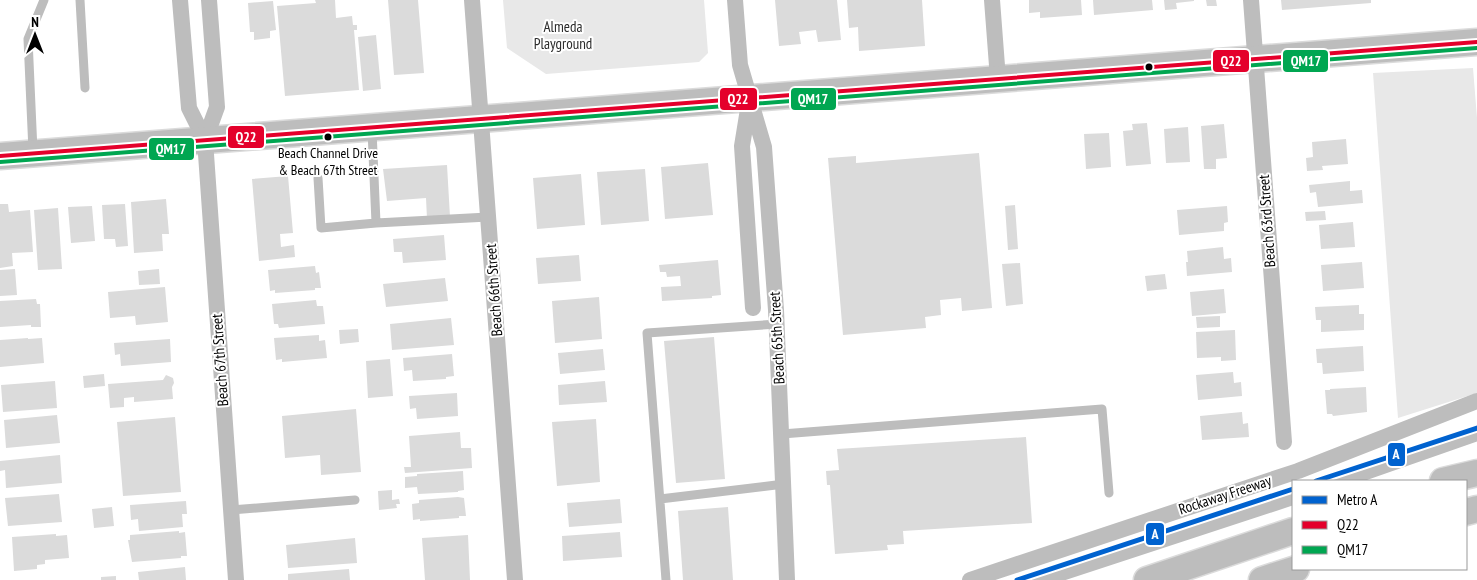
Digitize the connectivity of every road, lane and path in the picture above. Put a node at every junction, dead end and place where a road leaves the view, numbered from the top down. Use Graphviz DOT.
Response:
graph roads {
  1 [pos="44,0"];
  2 [pos="80,0"];
  3 [pos="180,0"];
  4 [pos="209,0"];
  5 [pos="472,0"];
  6 [pos="735,0"];
  7 [pos="992,0"];
  8 [pos="1251,0"];
  9 [pos="1477,42"];
  10 [pos="1255,59"];
  11 [pos="998,79"];
  12 [pos="85,88"];
  13 [pos="750,98"];
  14 [pos="481,119"];
  15 [pos="372,128"];
  16 [pos="205,140"];
  17 [pos="33,153"];
  18 [pos="0,156"];
  19 [pos="318,178"];
  20 [pos="488,217"];
  21 [pos="376,223"];
  22 [pos="753,308"];
  23 [pos="777,324"];
  24 [pos="1477,401"];
  25 [pos="1477,433"];
  26 [pos="782,434"];
  27 [pos="1284,442"];
  28 [pos="1477,474"];
  29 [pos="1343,480"];
  30 [pos="1448,480"];
  31 [pos="784,484"];
  32 [pos="1109,492"];
  33 [pos="1292,497"];
  34 [pos="660,499"];
  35 [pos="355,500"];
  36 [pos="231,510"];
  37 [pos="1292,531"];
  38 [pos="236,580"];
  39 [pos="515,580"];
  40 [pos="666,580"];
  41 [pos="787,580"];
  42 [pos="970,580"];
  43 [pos="1040,580"];
  44 [pos="1147,580"];
  1 -- 17 [label="lane"];
  2 -- 12 [label="lane"];
  3 -- 16 [label="street, Beach 67th Street"];
  4 -- 16 [label="street, Beach 67th Street"];
  5 -- 14 [label="street, Beach 66th Street"];
  6 -- 13 [label="street, Beach 65th Street"];
  7 -- 11 [label="street"];
  8 -- 10 [label="street, Beach 63rd Street"];
  9 -- 10 [label="main road"];
  10 -- 11 [label="main road"];
  10 -- 27 [label="street, Beach 63rd Street"];
  11 -- 13 [label="main road"];
  13 -- 14 [label="main road"];
  13 -- 22 [label="street, Beach 65th Street"];
  13 -- 23 [label="street, Beach 65th Street"];
  14 -- 15 [label="main road"];
  14 -- 20 [label="street, Beach 66th Street"];
  15 -- 16 [label="main road"];
  15 -- 21 [label="lane"];
  16 -- 17 [label="main road"];
  16 -- 36 [label="street, Beach 67th Street"];
  17 -- 18 [label="main road"];
  19 -- 21 [label="lane"];
  20 -- 21 [label="lane"];
  20 -- 39 [label="street, Beach 66th Street"];
  23 -- 26 [label="street, Beach 65th Street"];
  23 -- 34 [label="lane"];
  24 -- 42 [label="street, Rockaway Freeway"];
  25 -- 29 [label="street"];
  26 -- 31 [label="street, Beach 65th Street"];
  26 -- 32 [label="lane"];
  28 -- 30 [label="main road"];
  31 -- 34 [label="lane"];
  31 -- 41 [label="street, Beach 65th Street"];
  33 -- 43 [label="street, Rockaway Freeway"];
  34 -- 40 [label="lane"];
  35 -- 36 [label="lane"];
  36 -- 38 [label="street, Beach 67th Street"];
  37 -- 44 [label="main road"];
}
